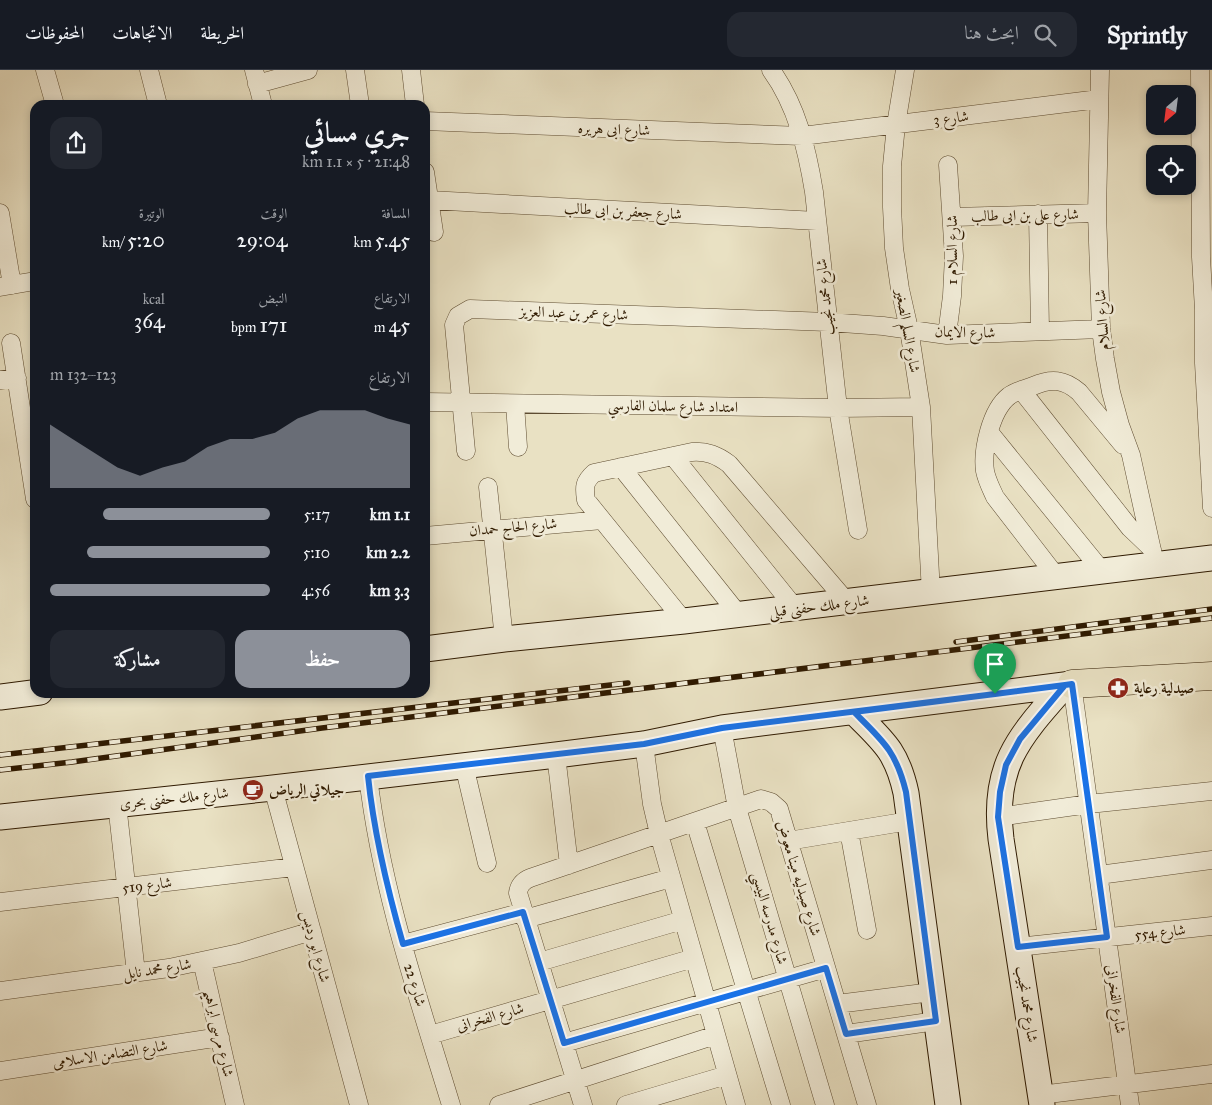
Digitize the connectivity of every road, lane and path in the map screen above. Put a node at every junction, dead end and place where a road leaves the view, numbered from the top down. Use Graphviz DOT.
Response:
graph roads {
  1 [pos="46,70"];
  2 [pos="149,70"];
  3 [pos="308,70"];
  4 [pos="355,70"];
  5 [pos="411,70"];
  6 [pos="771,70"];
  7 [pos="904,70"];
  8 [pos="1100,70"];
  9 [pos="1200,70"];
  10 [pos="256,77"];
  11 [pos="1099,99"];
  12 [pos="54,100"];
  13 [pos="157,100"];
  14 [pos="262,100"];
  15 [pos="359,100"];
  16 [pos="414,100"];
  17 [pos="1206,104"];
  18 [pos="430,121"];
  19 [pos="896,124"];
  20 [pos="802,136"];
  21 [pos="948,165"];
  22 [pos="430,200"];
  23 [pos="430,206"];
  24 [pos="0,213"];
  25 [pos="1097,213"];
  26 [pos="1038,214"];
  27 [pos="952,217"];
  28 [pos="817,221"];
  29 [pos="434,232"];
  30 [pos="1206,257"];
  31 [pos="30,282"];
  32 [pos="6,286"];
  33 [pos="828,322"];
  34 [pos="909,329"];
  35 [pos="1101,329"];
  36 [pos="1040,331"];
  37 [pos="947,335"];
  38 [pos="8,350"];
  39 [pos="18,386"];
  40 [pos="1022,390"];
  41 [pos="430,402"];
  42 [pos="462,403"];
  43 [pos="515,404"];
  44 [pos="920,406"];
  45 [pos="838,408"];
  46 [pos="989,432"];
  47 [pos="518,447"];
  48 [pos="466,450"];
  49 [pos="1131,455"];
  50 [pos="673,456"];
  51 [pos="30,465"];
  52 [pos="621,467"];
  53 [pos="488,487"];
  54 [pos="1212,508"];
  55 [pos="602,520"];
  56 [pos="492,529"];
  57 [pos="858,530"];
  58 [pos="430,535"];
  59 [pos="1154,557"];
  60 [pos="1212,558"];
  61 [pos="1102,570"];
  62 [pos="1056,576"];
  63 [pos="931,593"];
  64 [pos="847,602"];
  65 [pos="795,608"];
  66 [pos="739,615"];
  67 [pos="684,622"];
  68 [pos="504,639"];
  69 [pos="430,648"];
  70 [pos="1212,676"];
  71 [pos="1068,685"];
  72 [pos="30,693"];
  73 [pos="0,697"];
  74 [pos="854,712"];
  75 [pos="722,728"];
  76 [pos="644,744"];
  77 [pos="556,755"];
  78 [pos="464,765"];
  79 [pos="368,776"];
  80 [pos="273,788"];
  81 [pos="1212,791"];
  82 [pos="117,804"];
  83 [pos="1089,804"];
  84 [pos="738,808"];
  85 [pos="0,816"];
  86 [pos="998,817"];
  87 [pos="909,821"];
  88 [pos="695,822"];
  89 [pos="849,831"];
  90 [pos="659,834"];
  91 [pos="788,841"];
  92 [pos="1212,860"];
  93 [pos="487,862"];
  94 [pos="569,865"];
  95 [pos="294,867"];
  96 [pos="1099,875"];
  97 [pos="671,878"];
  98 [pos="126,887"];
  99 [pos="0,902"];
  100 [pos="524,915"];
  101 [pos="683,920"];
  102 [pos="1212,926"];
  103 [pos="867,930"];
  104 [pos="312,931"];
  105 [pos="1107,937"];
  106 [pos="403,944"];
  107 [pos="1018,947"];
  108 [pos="694,958"];
  109 [pos="202,961"];
  110 [pos="539,962"];
  111 [pos="826,968"];
  112 [pos="136,973"];
  113 [pos="788,979"];
  114 [pos="747,990"];
  115 [pos="0,991"];
  116 [pos="932,992"];
  117 [pos="550,1000"];
  118 [pos="707,1002"];
  119 [pos="837,1004"];
  120 [pos="936,1021"];
  121 [pos="430,1034"];
  122 [pos="846,1034"];
  123 [pos="716,1035"];
  124 [pos="220,1037"];
  125 [pos="564,1043"];
  126 [pos="0,1071"];
  127 [pos="1212,1074"];
  128 [pos="727,1075"];
  129 [pos="576,1080"];
  130 [pos="1127,1084"];
  131 [pos="1041,1100"];
  132 [pos="235,1105"];
  133 [pos="359,1105"];
  134 [pos="451,1105"];
  135 [pos="499,1105"];
  136 [pos="583,1105"];
  137 [pos="626,1105"];
  138 [pos="736,1105"];
  139 [pos="780,1105"];
  140 [pos="825,1105"];
  141 [pos="867,1105"];
  142 [pos="948,1105"];
  143 [pos="1130,1105"];
  1 -- 12 [label="street"];
  2 -- 13 [label="street"];
  3 -- 10 [label="street"];
  4 -- 15 [label="street"];
  5 -- 16 [label="street"];
  6 -- 20 [label="street, شارع محمد نجيب"];
  7 -- 19 [label="street, شارع السلم الصغير"];
  8 -- 11 [label="street, شارع السلام"];
  9 -- 17 [label="street"];
  10 -- 14 [label="street"];
  11 -- 19 [label="street, شارع 3"];
  11 -- 25 [label="street, شارع السلام"];
  17 -- 30 [label="street"];
  18 -- 20 [label="street, شارع ابى هريره"];
  19 -- 20 [label="street, شارع 3"];
  19 -- 34 [label="street, شارع السلم الصغير"];
  20 -- 28 [label="street, شارع محمد نجيب"];
  21 -- 27 [label="street, شارع السلام 1"];
  22 -- 28 [label="street, شارع جعفر بن ابى طالب"];
  23 -- 29 [label="street"];
  24 -- 32 [label="street"];
  25 -- 26 [label="street, شارع على بن ابى طالب"];
  25 -- 35 [label="street, شارع السلام"];
  26 -- 27 [label="street, شارع على بن ابى طالب"];
  26 -- 36 [label="street"];
  27 -- 37 [label="street, شارع السلام 1"];
  28 -- 33 [label="street, شارع محمد نجيب"];
  30 -- 54 [label="street"];
  31 -- 32 [label="street"];
  33 -- 34 [label="street, شارع الايمان"];
  33 -- 42 [label="street, شارع عمر بن عبد العزيز"];
  33 -- 45 [label="street, شارع محمد نجيب"];
  34 -- 37 [label="street, شارع الايمان"];
  34 -- 44 [label="street, شارع السلم الصغير"];
  35 -- 36 [label="street, شارع الايمان"];
  35 -- 49 [label="street, شارع السلام"];
  36 -- 37 [label="street, شارع الايمان"];
  38 -- 39 [label="street"];
  39 -- 51 [label="street"];
  40 -- 46 [label="street"];
  40 -- 49 [label="street"];
  40 -- 59 [label="street"];
  41 -- 42 [label="street, امتداد شارع سلمان الفارسي"];
  42 -- 43 [label="street, امتداد شارع سلمان الفارسي"];
  42 -- 48 [label="street, شارع عمر بن عبد العزيز"];
  43 -- 45 [label="street, امتداد شارع سلمان الفارسي"];
  43 -- 47 [label="street"];
  44 -- 45 [label="street, امتداد شارع سلمان الفارسي"];
  44 -- 63 [label="street, شارع السلم الصغير"];
  45 -- 57 [label="street, شارع محمد نجيب"];
  46 -- 61 [label="street"];
  46 -- 62 [label="street"];
  49 -- 59 [label="street, شارع السلام"];
  50 -- 52 [label="street"];
  50 -- 64 [label="street"];
  50 -- 65 [label="street"];
  52 -- 55 [label="street"];
  52 -- 66 [label="street"];
  53 -- 56 [label="street"];
  55 -- 56 [label="street, شارع الحاج حمدان"];
  55 -- 67 [label="street"];
  56 -- 58 [label="street, شارع الحاج حمدان"];
  56 -- 68 [label="street"];
  59 -- 60 [label="street, شارع ملك حفنى قبلى"];
  59 -- 61 [label="street, شارع ملك حفنى قبلى"];
  61 -- 62 [label="street, شارع ملك حفنى قبلى"];
  62 -- 63 [label="street, شارع ملك حفنى قبلى"];
  63 -- 64 [label="street, شارع ملك حفنى قبلى"];
  64 -- 65 [label="street, شارع ملك حفنى قبلى"];
  65 -- 66 [label="street, شارع ملك حفنى قبلى"];
  66 -- 67 [label="street, شارع ملك حفنى قبلى"];
  67 -- 68 [label="street, شارع ملك حفنى قبلى"];
  68 -- 69 [label="street, شارع ملك حفنى قبلى"];
  70 -- 71 [label="main road, شارع ملك حفنى بحرى"];
  71 -- 74 [label="street, شارع ملك حفنى بحرى"];
  71 -- 83 [label="street, شارع الفخرانى"];
  71 -- 86 [label="street, شارع محمد نجيب"];
  72 -- 73 [label="street"];
  74 -- 75 [label="street, شارع ملك حفنى بحرى"];
  74 -- 87 [label="street"];
  75 -- 76 [label="street, شارع ملك حفنى بحرى"];
  75 -- 84 [label="street, شارع مدرسه البيسي"];
  76 -- 77 [label="street, شارع ملك حفنى بحرى"];
  76 -- 90 [label="street"];
  77 -- 78 [label="street, شارع ملك حفنى بحرى"];
  77 -- 94 [label="street"];
  78 -- 79 [label="street, شارع ملك حفنى بحرى"];
  78 -- 93 [label="street"];
  79 -- 80 [label="street, شارع ملك حفنى بحرى"];
  79 -- 106 [label="street, شارع 22"];
  80 -- 82 [label="street, شارع ملك حفنى بحرى"];
  80 -- 95 [label="street, شارع ابو رديس"];
  81 -- 83 [label="street"];
  82 -- 85 [label="street, شارع ملك حفنى بحرى"];
  82 -- 98 [label="street"];
  83 -- 86 [label="street"];
  83 -- 96 [label="street, شارع الفخرانى"];
  84 -- 88 [label="street, شارع صيدليه مينا معوض"];
  84 -- 91 [label="street, شارع صيدليه مينا معوض"];
  84 -- 113 [label="street, شارع مدرسه البيسي"];
  86 -- 107 [label="street, شارع محمد نجيب"];
  87 -- 89 [label="street"];
  87 -- 116 [label="street"];
  88 -- 90 [label="street, شارع صيدليه مينا معوض"];
  88 -- 114 [label="street"];
  89 -- 91 [label="street"];
  89 -- 103 [label="street"];
  90 -- 94 [label="street, شارع صيدليه مينا معوض"];
  90 -- 97 [label="street"];
  91 -- 111 [label="street, شارع صيدليه مينا معوض"];
  92 -- 96 [label="street"];
  94 -- 100 [label="street, شارع صيدليه مينا معوض"];
  95 -- 98 [label="street, شارع 519"];
  95 -- 104 [label="street, شارع ابو رديس"];
  96 -- 105 [label="street, شارع الفخرانى"];
  97 -- 100 [label="street"];
  97 -- 101 [label="street"];
  98 -- 99 [label="street, شارع 519"];
  98 -- 112 [label="street"];
  100 -- 106 [label="street"];
  100 -- 110 [label="street"];
  101 -- 108 [label="street"];
  101 -- 110 [label="street"];
  102 -- 105 [label="street, شارع 554"];
  104 -- 109 [label="street, شارع محمد نايل"];
  104 -- 133 [label="street, شارع ابو رديس"];
  105 -- 107 [label="street, شارع 554"];
  105 -- 130 [label="street, شارع الفخرانى"];
  106 -- 121 [label="street, شارع 22"];
  107 -- 131 [label="street, شارع محمد نجيب"];
  108 -- 117 [label="street, شارع الفخرانى"];
  108 -- 118 [label="street"];
  109 -- 112 [label="street, شارع محمد نايل"];
  109 -- 124 [label="street, شارع مرسى ابراهيم"];
  110 -- 117 [label="street"];
  111 -- 113 [label="street"];
  111 -- 119 [label="street, شارع صيدليه مينا معوض"];
  112 -- 115 [label="street, شارع محمد نايل"];
  113 -- 114 [label="street"];
  113 -- 140 [label="street, شارع مدرسه البيسي"];
  114 -- 118 [label="street"];
  114 -- 139 [label="street"];
  116 -- 119 [label="street"];
  116 -- 120 [label="street"];
  117 -- 121 [label="street, شارع الفخرانى"];
  117 -- 125 [label="street"];
  118 -- 123 [label="street"];
  118 -- 125 [label="street"];
  119 -- 122 [label="street, شارع صيدليه مينا معوض"];
  120 -- 122 [label="street"];
  120 -- 142 [label="street"];
  121 -- 134 [label="street, شارع 22"];
  122 -- 141 [label="street, شارع صيدليه مينا معوض"];
  123 -- 128 [label="street"];
  123 -- 129 [label="street"];
  124 -- 126 [label="street, شارع التضامن الاسلامى"];
  124 -- 132 [label="street, شارع مرسى ابراهيم"];
  125 -- 129 [label="street"];
  127 -- 130 [label="street"];
  128 -- 137 [label="street"];
  128 -- 138 [label="street"];
  129 -- 135 [label="street"];
  129 -- 136 [label="street"];
  130 -- 131 [label="street"];
  130 -- 143 [label="street, شارع الفخرانى"];
}
